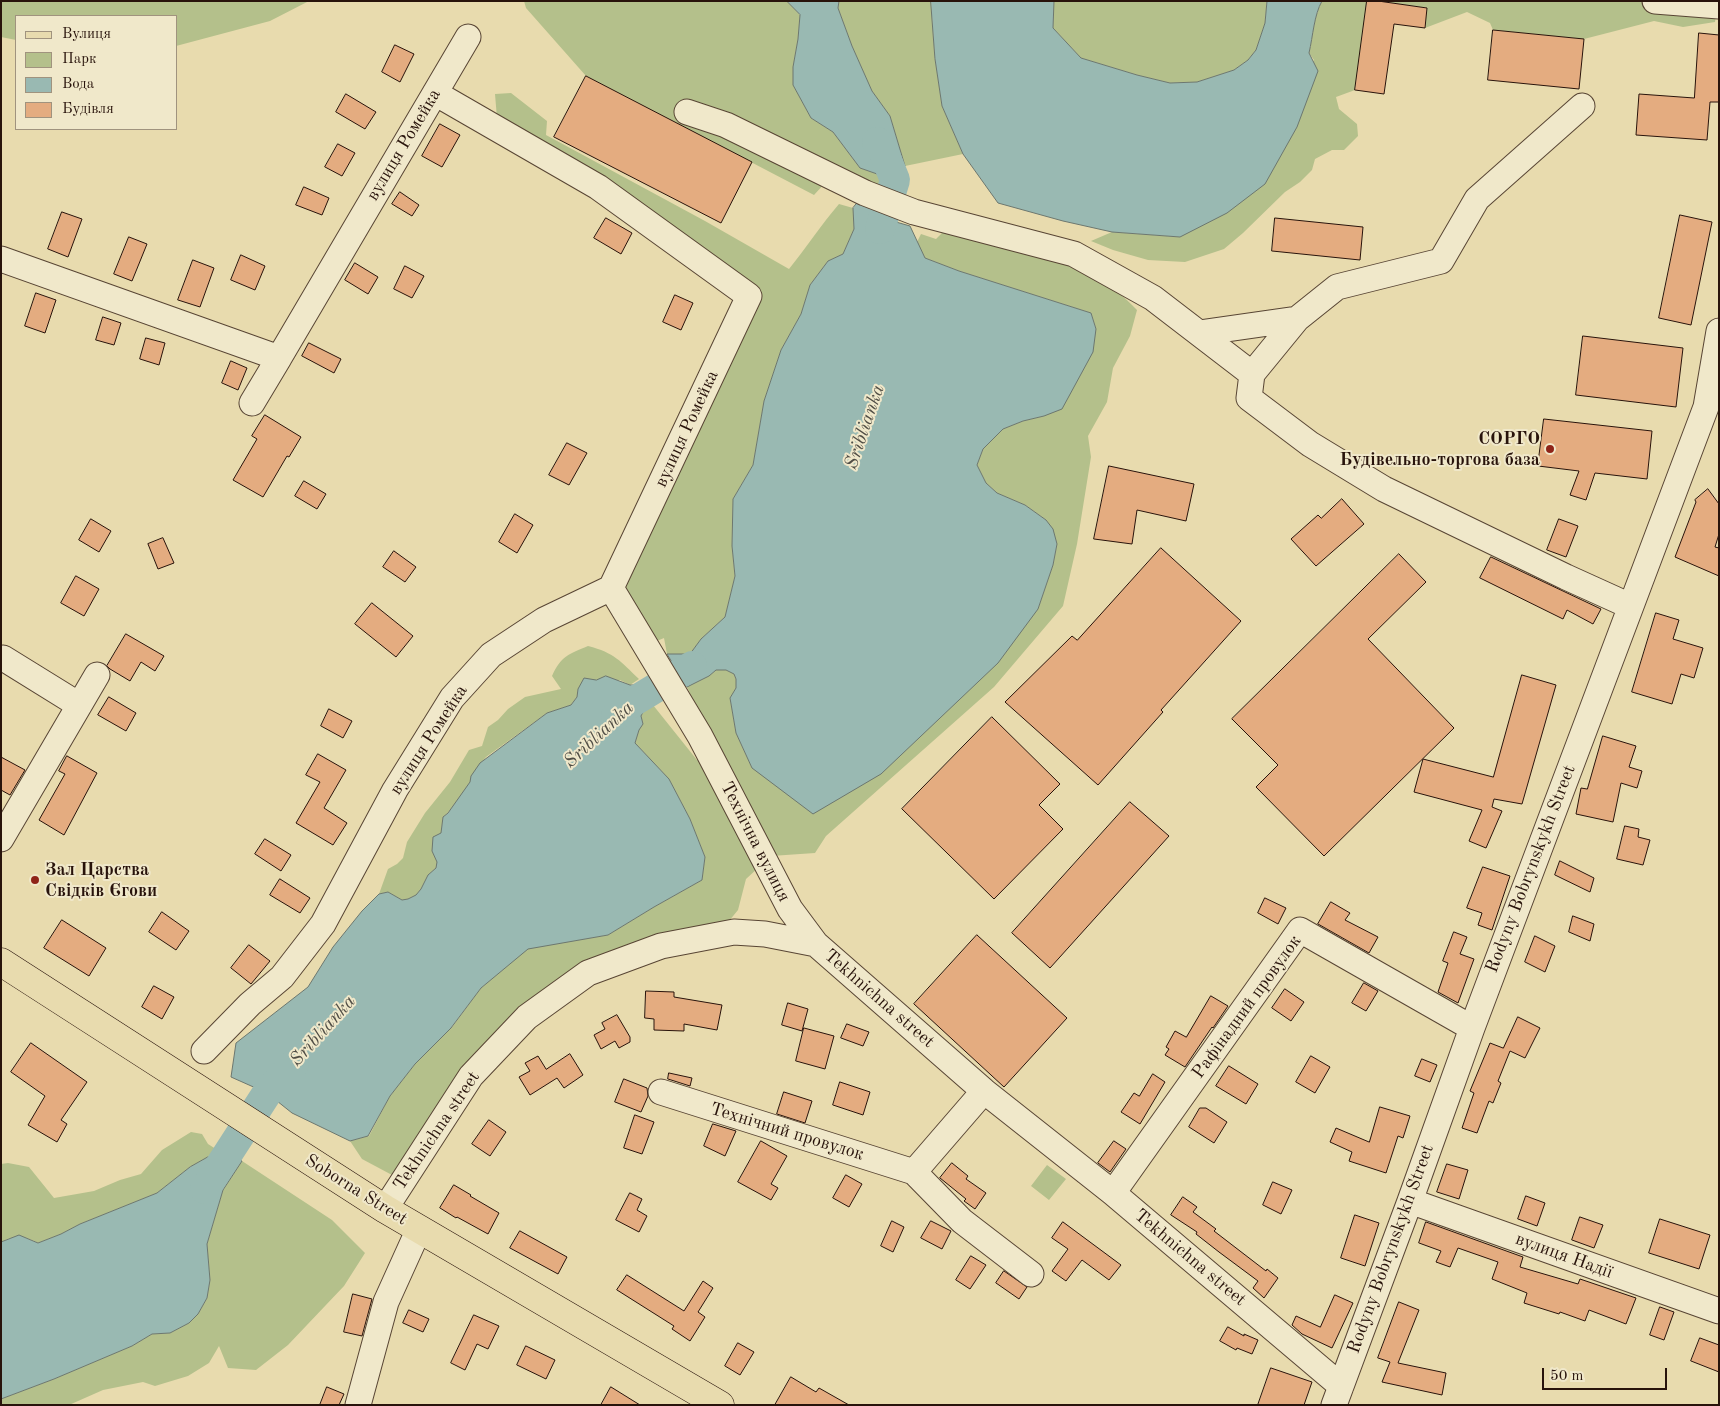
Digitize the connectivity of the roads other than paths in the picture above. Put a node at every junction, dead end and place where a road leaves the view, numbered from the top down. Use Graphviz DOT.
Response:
graph roads {
  1 [pos="1654,1"];
  2 [pos="1719,6"];
  3 [pos="468,37"];
  4 [pos="435,93"];
  5 [pos="1582,106"];
  6 [pos="687,112"];
  7 [pos="1,259"];
  8 [pos="1297,320"];
  9 [pos="1719,331"];
  10 [pos="1199,333"];
  11 [pos="279,358"];
  12 [pos="1252,374"];
  13 [pos="252,403"];
  14 [pos="611,588"];
  15 [pos="1630,606"];
  16 [pos="2,658"];
  17 [pos="97,675"];
  18 [pos="79,705"];
  19 [pos="1,839"];
  20 [pos="816,944"];
  21 [pos="1,962"];
  22 [pos="1472,1028"];
  23 [pos="204,1051"];
  24 [pos="984,1091"];
  25 [pos="660,1092"];
  26 [pos="914,1172"];
  27 [pos="1113,1193"];
  28 [pos="1410,1201"];
  29 [pos="385,1209"];
  30 [pos="419,1229"];
  31 [pos="1032,1274"];
  32 [pos="1719,1311"];
  33 [pos="1337,1396"];
  34 [pos="358,1405"];
  35 [pos="720,1405"];
  1 -- 2 [label="street"];
  3 -- 4 [label="street, вулиця Ромейка"];
  4 -- 11 [label="street, вулиця Ромейка"];
  4 -- 14 [label="street, вулиця Ромейка"];
  5 -- 8 [label="street"];
  6 -- 10 [label="street"];
  7 -- 11 [label="street"];
  8 -- 10 [label="street"];
  8 -- 12 [label="street"];
  9 -- 15 [label="street, Rodyny Bobrynskykh Street"];
  10 -- 12 [label="street"];
  11 -- 13 [label="street, вулиця Ромейка"];
  12 -- 15 [label="street"];
  14 -- 20 [label="street, Технічна вулиця"];
  14 -- 23 [label="street, вулиця Ромейка"];
  15 -- 22 [label="street, Rodyny Bobrynskykh Street"];
  16 -- 18 [label="street"];
  17 -- 18 [label="street"];
  18 -- 19 [label="street"];
  20 -- 24 [label="street, Tekhnichna street"];
  20 -- 29 [label="street, Tekhnichna street"];
  21 -- 29 [label="main road, Soborna Street"];
  22 -- 27 [label="street, Рафінадний провулок"];
  22 -- 28 [label="street, Rodyny Bobrynskykh Street"];
  24 -- 26 [label="street"];
  24 -- 27 [label="street, Tekhnichna street"];
  25 -- 26 [label="street, Технічний провулок"];
  26 -- 31 [label="street, Технічний провулок"];
  27 -- 33 [label="street, Tekhnichna street"];
  28 -- 32 [label="street, вулиця Надії"];
  28 -- 33 [label="street, Rodyny Bobrynskykh Street"];
  29 -- 30 [label="main road, Soborna Street"];
  30 -- 34 [label="street"];
  30 -- 35 [label="main road, Soborna Street"];
}
